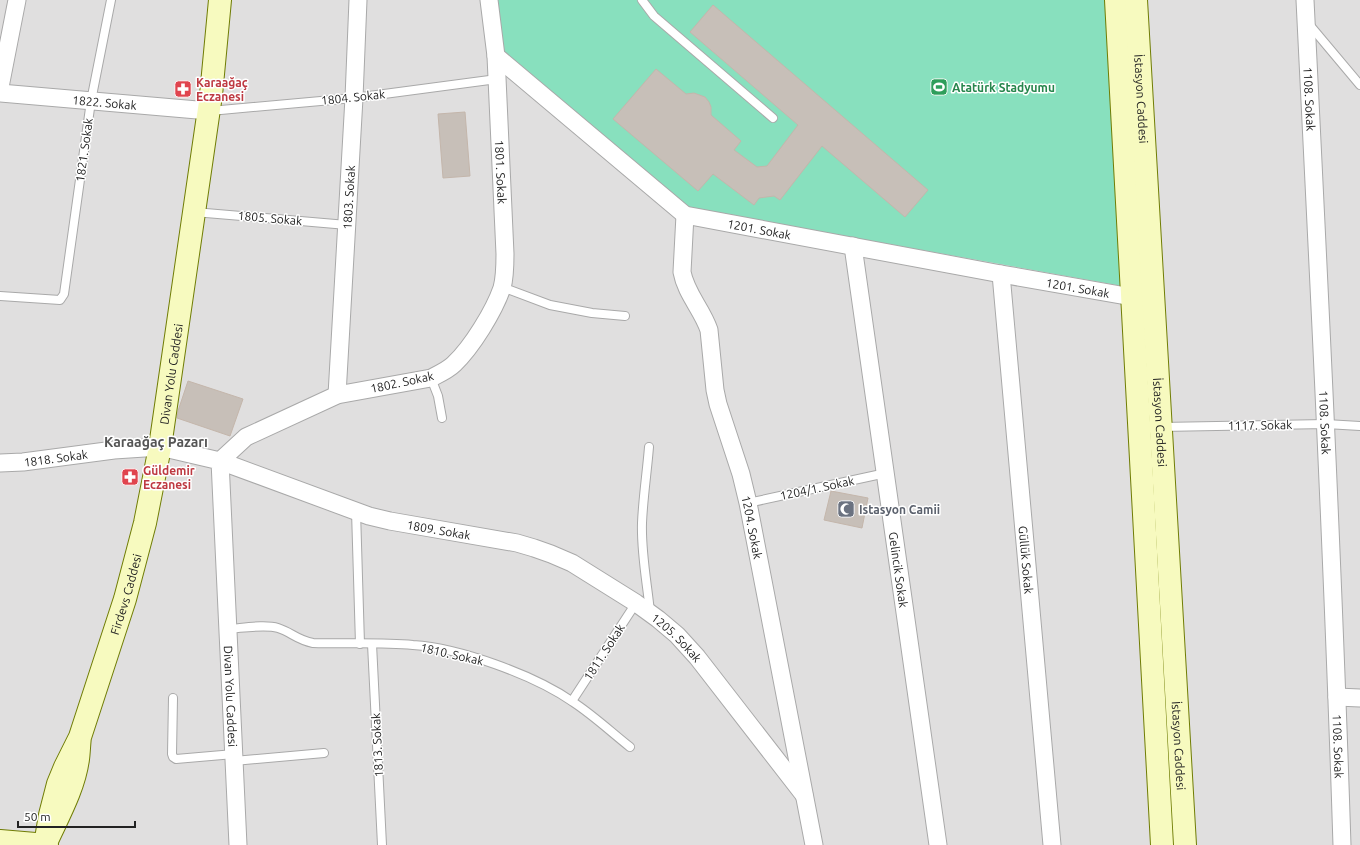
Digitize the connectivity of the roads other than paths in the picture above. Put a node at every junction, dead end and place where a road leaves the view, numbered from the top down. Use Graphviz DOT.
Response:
graph roads {
  1 [pos="17,0"];
  2 [pos="111,0"];
  3 [pos="220,0"];
  4 [pos="358,0"];
  5 [pos="489,0"];
  6 [pos="642,0"];
  7 [pos="1116,0"];
  8 [pos="1136,0"];
  9 [pos="1305,0"];
  10 [pos="1306,21"];
  11 [pos="496,56"];
  12 [pos="497,79"];
  13 [pos="1360,85"];
  14 [pos="0,87"];
  15 [pos="0,93"];
  16 [pos="354,98"];
  17 [pos="91,101"];
  18 [pos="209,111"];
  19 [pos="773,118"];
  20 [pos="193,212"];
  21 [pos="685,215"];
  22 [pos="347,225"];
  23 [pos="853,246"];
  24 [pos="1001,274"];
  25 [pos="502,287"];
  26 [pos="0,296"];
  27 [pos="1132,297"];
  28 [pos="625,316"];
  29 [pos="431,378"];
  30 [pos="337,395"];
  31 [pos="442,418"];
  32 [pos="1326,424"];
  33 [pos="1161,426"];
  34 [pos="1360,426"];
  35 [pos="650,447"];
  36 [pos="160,448"];
  37 [pos="220,461"];
  38 [pos="0,463"];
  39 [pos="886,473"];
  40 [pos="748,504"];
  41 [pos="356,511"];
  42 [pos="636,603"];
  43 [pos="650,613"];
  44 [pos="228,628"];
  45 [pos="360,644"];
  46 [pos="372,644"];
  47 [pos="1337,697"];
  48 [pos="173,698"];
  49 [pos="1360,698"];
  50 [pos="572,701"];
  51 [pos="630,747"];
  52 [pos="324,753"];
  53 [pos="234,757"];
  54 [pos="804,795"];
  55 [pos="0,841"];
  56 [pos="45,845"];
  57 [pos="238,845"];
  58 [pos="382,845"];
  59 [pos="814,845"];
  60 [pos="938,845"];
  61 [pos="1052,845"];
  62 [pos="1162,845"];
  63 [pos="1185,845"];
  64 [pos="1342,845"];
  1 -- 14 [label="street"];
  2 -- 17 [label="lane, 1821. Sokak"];
  3 -- 18 [label="main road, Divan Yolu Caddesi"];
  4 -- 16 [label="street, 1803. Sokak"];
  5 -- 11 [label="street"];
  6 -- 19 [label="lane"];
  7 -- 27 [label="main road, İstasyon Caddesi"];
  8 -- 33 [label="main road, İstasyon Caddesi"];
  9 -- 10 [label="street, 1108. Sokak"];
  10 -- 13 [label="lane"];
  10 -- 32 [label="street, 1108. Sokak"];
  11 -- 12 [label="street, 1801. Sokak"];
  11 -- 21 [label="street, 1201. Sokak"];
  12 -- 16 [label="lane, 1804. Sokak"];
  12 -- 25 [label="street, 1801. Sokak"];
  15 -- 17 [label="street, 1822. Sokak"];
  16 -- 18 [label="lane, 1804. Sokak"];
  16 -- 22 [label="street, 1803. Sokak"];
  17 -- 18 [label="street, 1822. Sokak"];
  17 -- 26 [label="lane, 1821. Sokak"];
  18 -- 20 [label="main road, Divan Yolu Caddesi"];
  20 -- 22 [label="lane, 1805. Sokak"];
  20 -- 36 [label="main road, Divan Yolu Caddesi"];
  21 -- 23 [label="street, 1201. Sokak"];
  21 -- 40 [label="street, 1204. Sokak"];
  22 -- 30 [label="street, 1803. Sokak"];
  23 -- 24 [label="street, 1201. Sokak"];
  23 -- 39 [label="street, Gelincik Sokak"];
  24 -- 27 [label="street, 1201. Sokak"];
  24 -- 61 [label="street, Güllük Sokak"];
  25 -- 28 [label="lane"];
  25 -- 29 [label="street, 1802. Sokak"];
  27 -- 62 [label="main road, İstasyon Caddesi"];
  29 -- 30 [label="street, 1802. Sokak"];
  29 -- 31 [label="lane"];
  30 -- 37 [label="street, 1802. Sokak"];
  32 -- 33 [label="lane, 1117. Sokak"];
  32 -- 34 [label="lane, 1117. Sokak"];
  32 -- 47 [label="street, 1108. Sokak"];
  33 -- 63 [label="main road, İstasyon Caddesi"];
  35 -- 43 [label="lane, 1205. Sokak"];
  36 -- 37 [label="street"];
  36 -- 38 [label="street, 1818. Sokak"];
  36 -- 56 [label="main road, Firdevs Caddesi"];
  37 -- 41 [label="street, 1809. Sokak"];
  37 -- 44 [label="street, Divan Yolu Caddesi"];
  39 -- 40 [label="lane, 1204/1. Sokak"];
  39 -- 60 [label="street, Gelincik Sokak"];
  40 -- 54 [label="street, 1204. Sokak"];
  41 -- 42 [label="street, 1809. Sokak"];
  41 -- 45 [label="lane"];
  42 -- 43 [label="street, 1809. Sokak"];
  42 -- 50 [label="lane, 1811. Sokak"];
  43 -- 54 [label="street, 1205. Sokak"];
  44 -- 45 [label="lane, 1810. Sokak"];
  44 -- 53 [label="street, Divan Yolu Caddesi"];
  45 -- 46 [label="lane, 1810. Sokak"];
  46 -- 50 [label="lane, 1810. Sokak"];
  46 -- 58 [label="lane, 1813. Sokak"];
  47 -- 49 [label="street"];
  47 -- 64 [label="street, 1108. Sokak"];
  48 -- 53 [label="lane"];
  50 -- 51 [label="lane, 1810. Sokak"];
  52 -- 53 [label="lane"];
  53 -- 57 [label="street, Divan Yolu Caddesi"];
  54 -- 59 [label="street, 1204. Sokak"];
  55 -- 56 [label="main road"];
}
